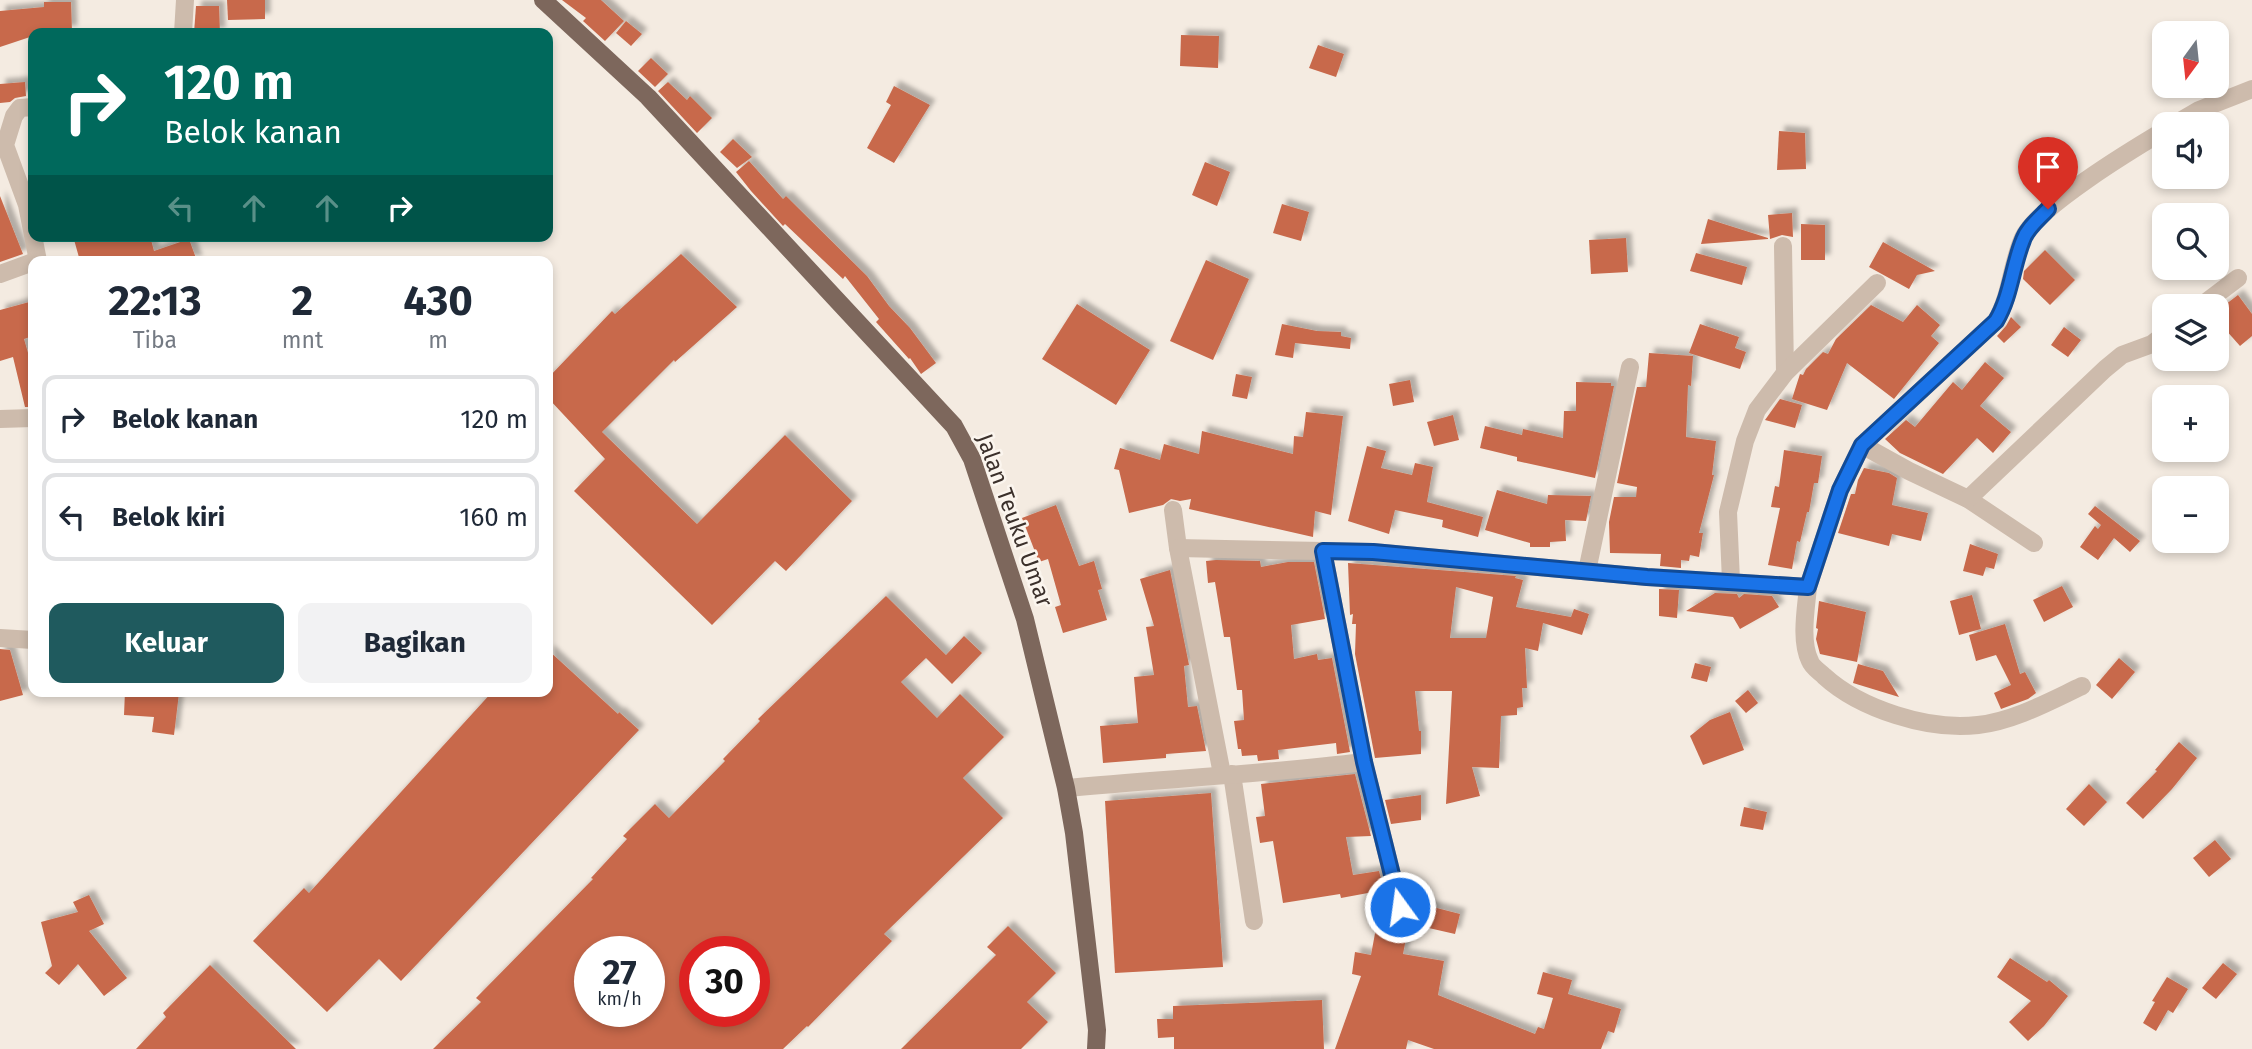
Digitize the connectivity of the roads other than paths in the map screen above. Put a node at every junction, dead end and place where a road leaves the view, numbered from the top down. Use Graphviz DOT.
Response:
graph roads {
  1 [pos="184,0"];
  2 [pos="542,0"];
  3 [pos="183,28"];
  4 [pos="2252,89"];
  5 [pos="28,107"];
  6 [pos="2196,112"];
  7 [pos="2152,139"];
  8 [pos="3,146"];
  9 [pos="28,201"];
  10 [pos="1783,246"];
  11 [pos="28,265"];
  12 [pos="0,274"];
  13 [pos="2238,278"];
  14 [pos="1877,283"];
  15 [pos="2217,294"];
  16 [pos="2152,344"];
  17 [pos="1630,367"];
  18 [pos="1785,373"];
  19 [pos="28,418"];
  20 [pos="0,419"];
  21 [pos="1862,445"];
  22 [pos="1968,499"];
  23 [pos="1173,510"];
  24 [pos="2035,543"];
  25 [pos="1178,548"];
  26 [pos="1323,551"];
  27 [pos="1587,571"];
  28 [pos="1731,581"];
  29 [pos="1808,587"];
  30 [pos="0,638"];
  31 [pos="28,640"];
  32 [pos="2082,686"];
  33 [pos="1364,762"];
  34 [pos="1227,774"];
  35 [pos="1066,788"];
  36 [pos="1400,907"];
  37 [pos="1254,921"];
  38 [pos="1096,1049"];
  1 -- 3 [label="street"];
  2 -- 35 [label="main road, Jalan Teuku Umar"];
  4 -- 6 [label="street"];
  5 -- 8 [label="street"];
  7 -- 21 [label="street"];
  8 -- 9 [label="street"];
  10 -- 18 [label="street"];
  11 -- 12 [label="street"];
  13 -- 15 [label="street"];
  14 -- 18 [label="street"];
  16 -- 22 [label="street"];
  17 -- 27 [label="street"];
  18 -- 28 [label="street"];
  19 -- 20 [label="street"];
  21 -- 22 [label="street"];
  21 -- 29 [label="street"];
  22 -- 24 [label="street"];
  23 -- 25 [label="street"];
  25 -- 26 [label="street"];
  25 -- 34 [label="street"];
  26 -- 27 [label="street"];
  26 -- 33 [label="street"];
  27 -- 28 [label="street"];
  28 -- 29 [label="street"];
  29 -- 32 [label="street"];
  30 -- 31 [label="street"];
  33 -- 34 [label="street"];
  33 -- 36 [label="street"];
  34 -- 35 [label="street"];
  34 -- 37 [label="street"];
  35 -- 38 [label="main road, Jalan Teuku Umar"];
}
